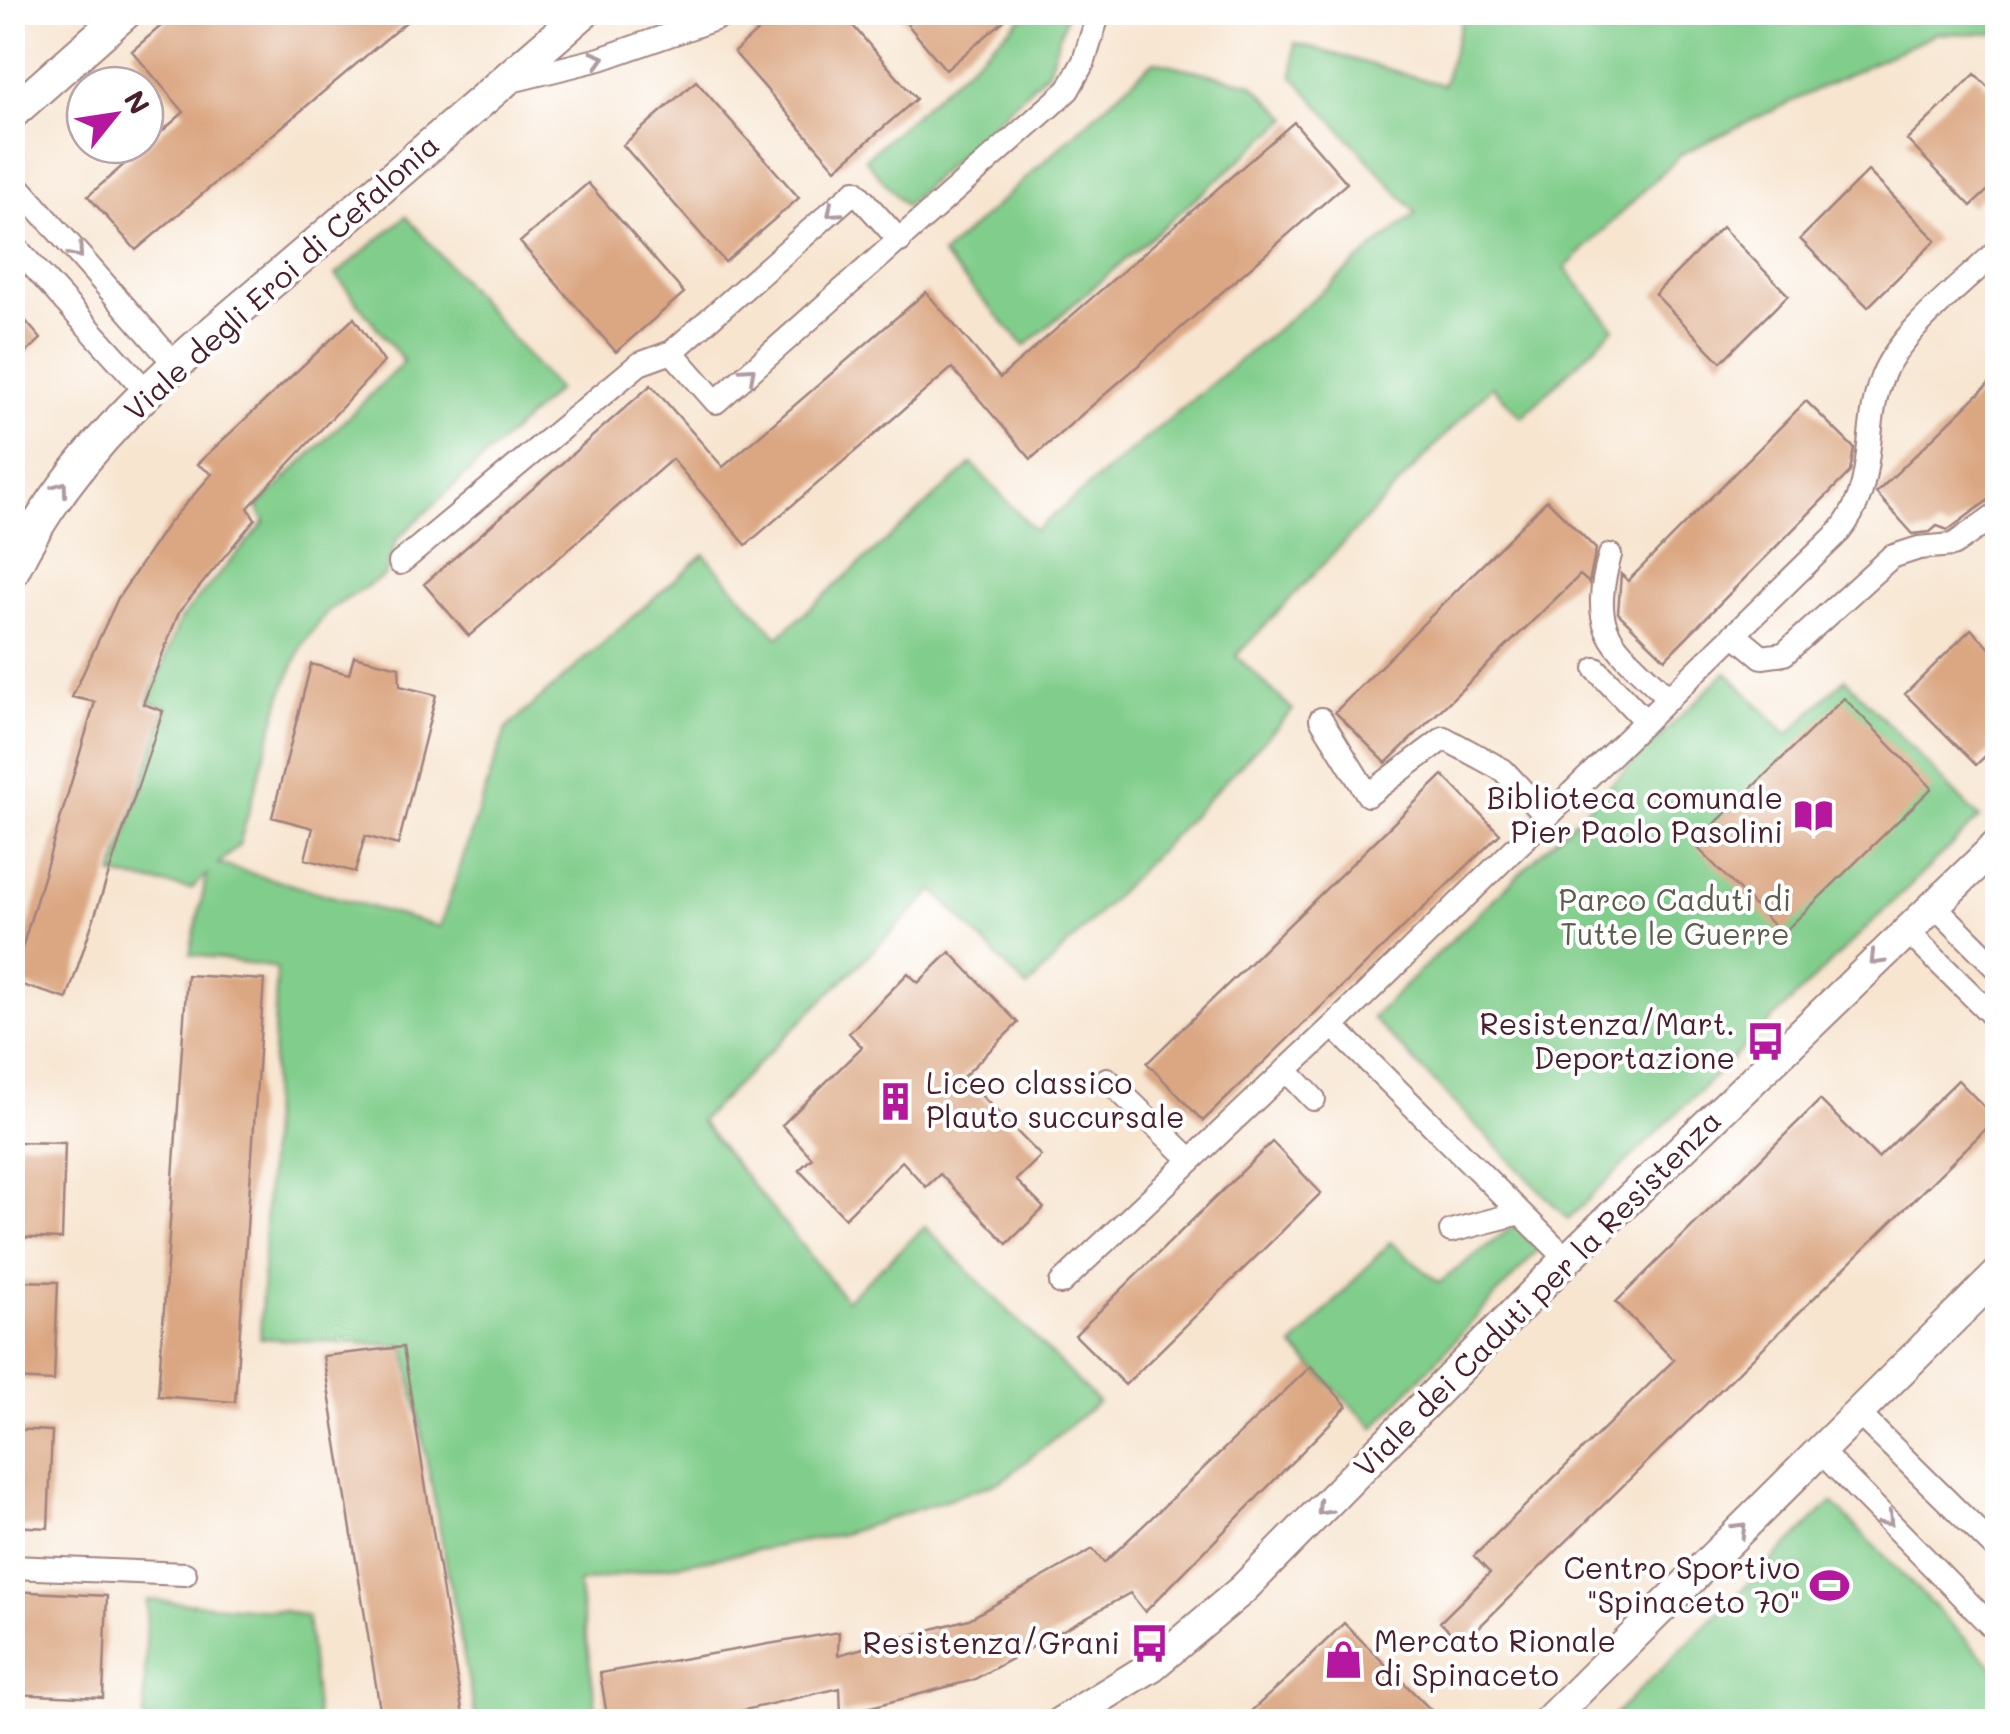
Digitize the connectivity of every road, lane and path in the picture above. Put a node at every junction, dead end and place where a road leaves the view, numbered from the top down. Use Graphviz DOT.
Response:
graph roads {
  1 [pos="126,12"];
  2 [pos="584,12"];
  3 [pos="735,12"];
  4 [pos="1099,12"];
  5 [pos="503,83"];
  6 [pos="12,114"];
  7 [pos="12,179"];
  8 [pos="900,241"];
  9 [pos="12,243"];
  10 [pos="1998,250"];
  11 [pos="672,352"];
  12 [pos="175,364"];
  13 [pos="146,392"];
  14 [pos="1998,513"];
  15 [pos="1610,556"];
  16 [pos="400,563"];
  17 [pos="12,572"];
  18 [pos="1734,634"];
  19 [pos="1596,669"];
  20 [pos="1668,699"];
  21 [pos="1322,720"];
  22 [pos="1645,721"];
  23 [pos="1547,817"];
  24 [pos="1998,844"];
  25 [pos="1932,903"];
  26 [pos="1905,929"];
  27 [pos="1998,969"];
  28 [pos="1998,1020"];
  29 [pos="1332,1026"];
  30 [pos="1286,1070"];
  31 [pos="1108,1079"];
  32 [pos="1314,1099"];
  33 [pos="1191,1160"];
  34 [pos="1520,1213"];
  35 [pos="1451,1231"];
  36 [pos="1566,1259"];
  37 [pos="1998,1274"];
  38 [pos="1060,1284"];
  39 [pos="1857,1412"];
  40 [pos="1819,1450"];
  41 [pos="1998,1551"];
  42 [pos="12,1567"];
  43 [pos="185,1574"];
  44 [pos="1998,1633"];
  45 [pos="1061,1722"];
  46 [pos="1546,1722"];
  1 -- 6 [label="main road"];
  2 -- 5 [label="main road, Viale degli Eroi di Cefalonia"];
  5 -- 3 [label="street, one-way"];
  4 -- 8 [label="street"];
  5 -- 12 [label="main road, Viale degli Eroi di Cefalonia"];
  7 -- 12 [label="street, one-way"];
  8 -- 11 [label="street, one-way"];
  11 -- 8 [label="street, one-way"];
  9 -- 13 [label="street"];
  10 -- 18 [label="street"];
  11 -- 16 [label="street"];
  12 -- 13 [label="main road, Viale degli Eroi di Cefalonia"];
  17 -- 13 [label="main road, Viale degli Eroi di Cefalonia, one-way"];
  14 -- 18 [label="street"];
  15 -- 20 [label="street"];
  18 -- 20 [label="street"];
  19 -- 22 [label="street"];
  20 -- 22 [label="street"];
  21 -- 23 [label="street"];
  22 -- 23 [label="street"];
  23 -- 29 [label="street"];
  24 -- 25 [label="street, Viale dei Caduti per la Resistenza"];
  25 -- 26 [label="street, Viale dei Caduti per la Resistenza"];
  25 -- 27 [label="street"];
  26 -- 28 [label="street"];
  26 -- 36 [label="street, Viale dei Caduti per la Resistenza, one-way"];
  29 -- 30 [label="street"];
  29 -- 34 [label="street"];
  30 -- 32 [label="street"];
  30 -- 33 [label="street"];
  31 -- 33 [label="street"];
  33 -- 38 [label="street"];
  34 -- 35 [label="street"];
  34 -- 36 [label="street"];
  36 -- 45 [label="street, Viale dei Caduti per la Resistenza, one-way"];
  37 -- 39 [label="street"];
  39 -- 40 [label="street"];
  39 -- 41 [label="street"];
  40 -- 44 [label="street, one-way"];
  46 -- 40 [label="street, one-way"];
  42 -- 43 [label="street"];
}
